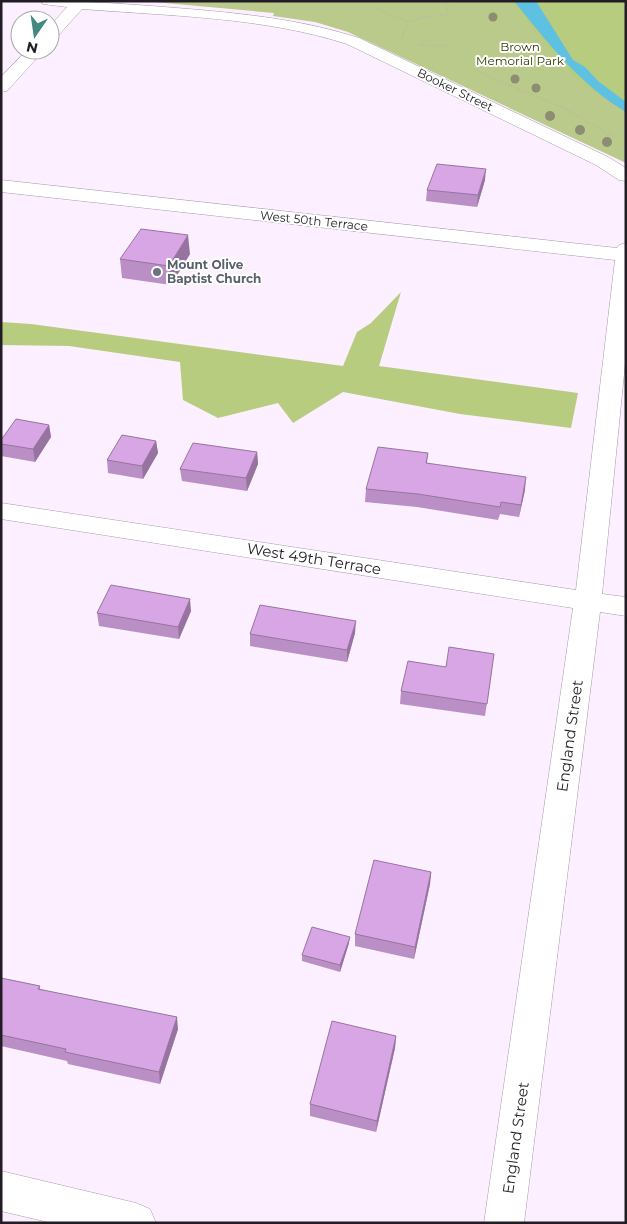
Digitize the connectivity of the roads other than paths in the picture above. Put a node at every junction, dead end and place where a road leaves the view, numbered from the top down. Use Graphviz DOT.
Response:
graph roads {
  1 [pos="48,1"];
  2 [pos="80,3"];
  3 [pos="60,24"];
  4 [pos="27,60"];
  5 [pos="1,87"];
  6 [pos="626,176"];
  7 [pos="1,186"];
  8 [pos="626,249"];
  9 [pos="625,255"];
  10 [pos="1,511"];
  11 [pos="588,601"];
  12 [pos="626,607"];
  13 [pos="1,1191"];
  14 [pos="136,1223"];
  15 [pos="504,1223"];
  1 -- 2 [label="street, Booker Street"];
  2 -- 3 [label="street"];
  2 -- 6 [label="street, Booker Street"];
  4 -- 5 [label="street"];
  7 -- 9 [label="street, West 50th Terrace"];
  8 -- 9 [label="street, England Street"];
  9 -- 11 [label="street, England Street"];
  10 -- 11 [label="street, West 49th Terrace"];
  11 -- 12 [label="street, West 49th Terrace"];
  11 -- 15 [label="street, England Street"];
  13 -- 14 [label="street"];
}
